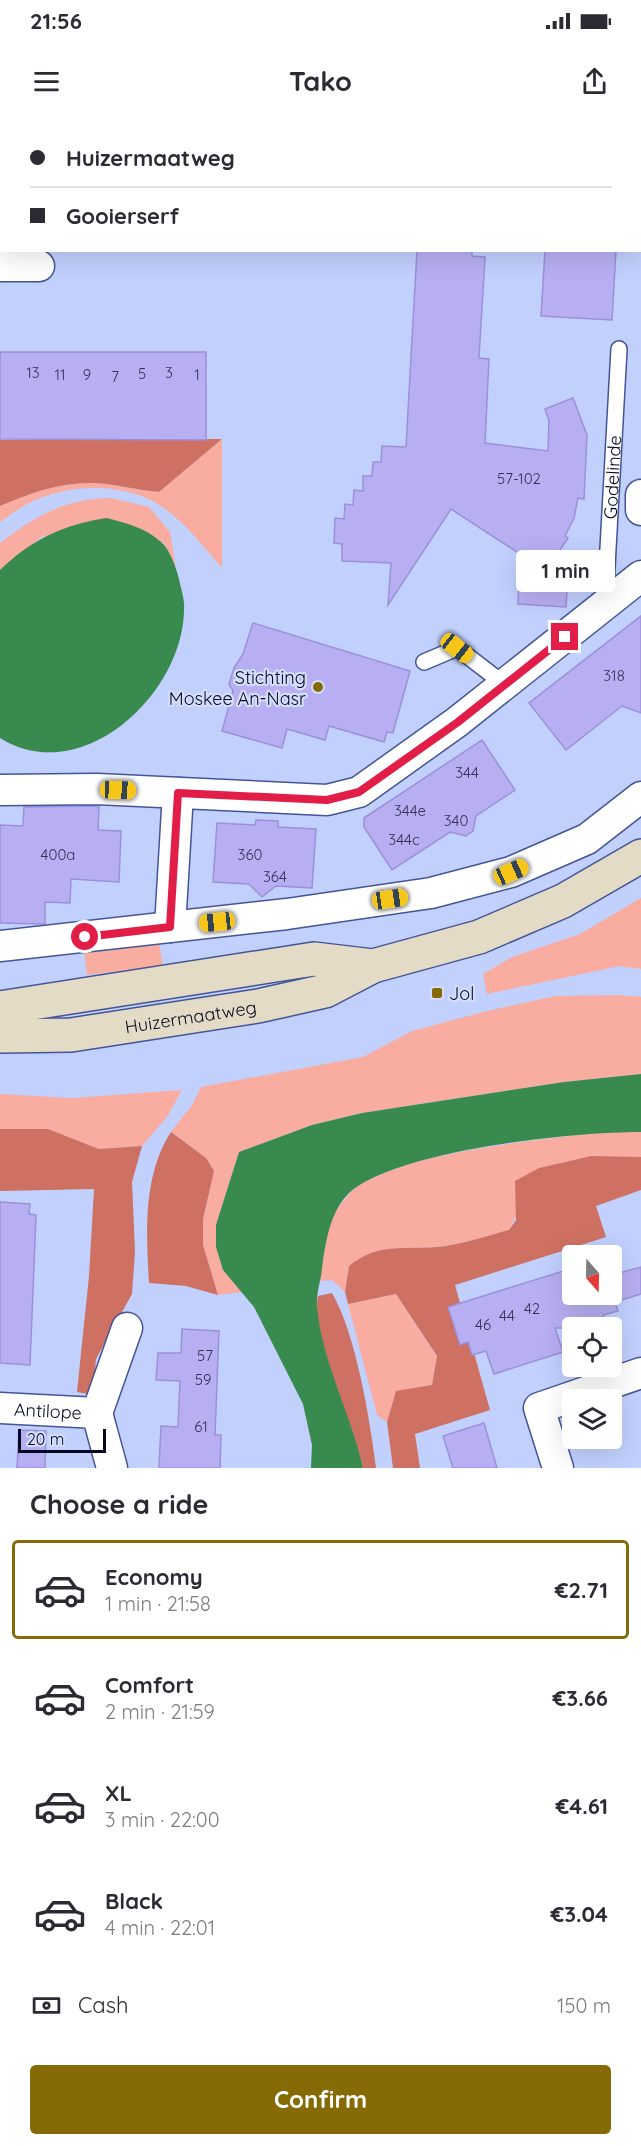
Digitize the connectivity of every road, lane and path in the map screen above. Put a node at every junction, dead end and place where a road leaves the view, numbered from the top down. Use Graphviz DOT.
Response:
graph roads {
  1 [pos="0,266"];
  2 [pos="39,266"];
  3 [pos="619,349"];
  4 [pos="641,495"];
  5 [pos="641,510"];
  6 [pos="641,576"];
  7 [pos="604,605"];
  8 [pos="424,662"];
  9 [pos="504,684"];
  10 [pos="0,790"];
  11 [pos="178,793"];
  12 [pos="641,797"];
  13 [pos="639,855"];
  14 [pos="170,927"];
  15 [pos="0,946"];
  16 [pos="373,966"];
  17 [pos="0,1008"];
  18 [pos="0,1036"];
  19 [pos="127,1328"];
  20 [pos="641,1373"];
  21 [pos="0,1408"];
  22 [pos="97,1413"];
  23 [pos="112,1468"];
  24 [pos="558,1468"];
  1 -- 2 [label="street"];
  3 -- 7 [label="lane, Godelinde"];
  4 -- 5 [label="street, Godelinde"];
  6 -- 7 [label="street"];
  7 -- 9 [label="street"];
  8 -- 9 [label="lane"];
  9 -- 11 [label="street"];
  10 -- 11 [label="street"];
  11 -- 14 [label="street"];
  12 -- 14 [label="street"];
  13 -- 16 [label="main road, Huizermaatweg"];
  14 -- 15 [label="street"];
  16 -- 17 [label="main road, Huizermaatweg"];
  16 -- 18 [label="main road, Huizermaatweg"];
  19 -- 22 [label="street, Antilope"];
  20 -- 24 [label="street"];
  21 -- 22 [label="street, Antilope"];
  22 -- 23 [label="street, Antilope"];
}
